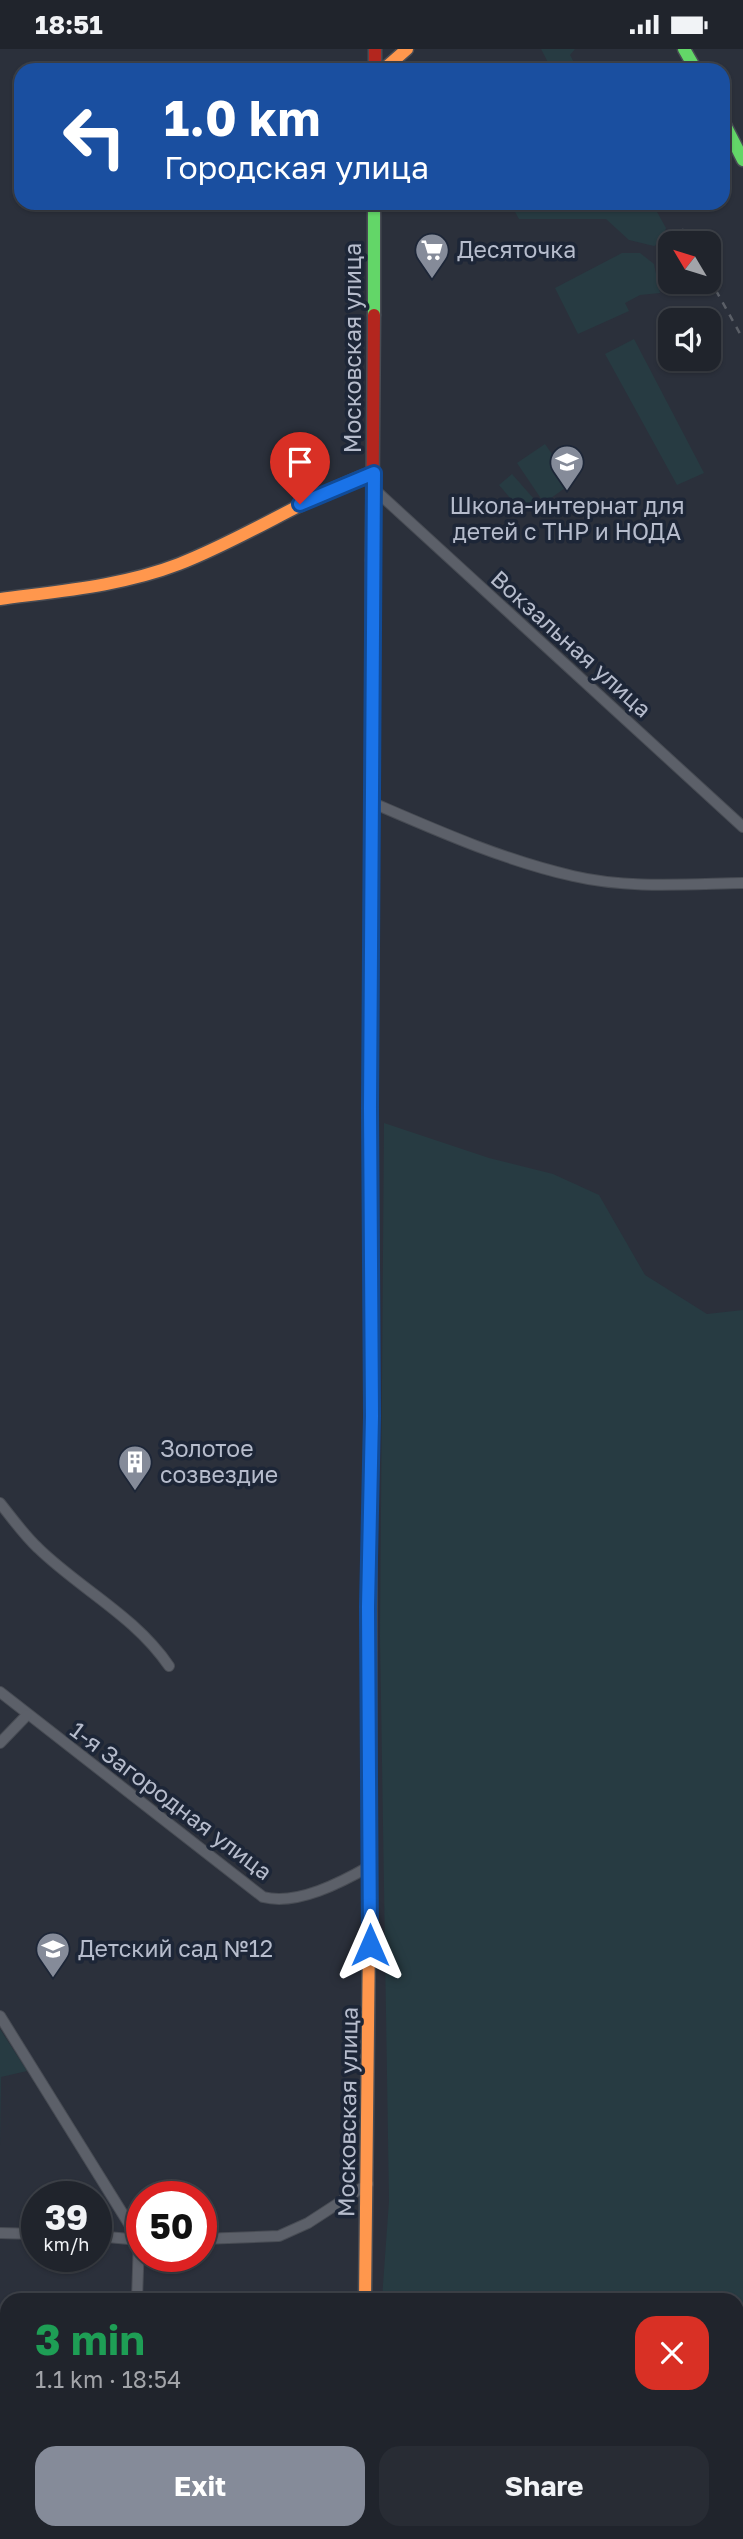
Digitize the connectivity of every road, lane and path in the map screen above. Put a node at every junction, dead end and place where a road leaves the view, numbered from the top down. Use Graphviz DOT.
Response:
graph roads {
  1 [pos="407,49"];
  2 [pos="391,63"];
  3 [pos="730,135"];
  4 [pos="743,160"];
  5 [pos="374,210"];
  6 [pos="374,473"];
  7 [pos="374,489"];
  8 [pos="0,599"];
  9 [pos="373,803"];
  10 [pos="743,827"];
  11 [pos="743,883"];
  12 [pos="0,1503"];
  13 [pos="169,1666"];
  14 [pos="0,1692"];
  15 [pos="27,1715"];
  16 [pos="0,1743"];
  17 [pos="370,1866"];
  18 [pos="0,2016"];
  19 [pos="369,2183"];
  20 [pos="126,2216"];
  21 [pos="0,2233"];
  22 [pos="21,2234"];
  23 [pos="217,2239"];
  24 [pos="139,2272"];
  25 [pos="137,2293"];
  26 [pos="365,2293"];
  1 -- 2 [label="main road"];
  3 -- 4 [label="main road"];
  5 -- 6 [label="main road, Московская улица"];
  6 -- 7 [label="main road, Московская улица"];
  6 -- 8 [label="main road"];
  7 -- 9 [label="main road, Московская улица"];
  7 -- 10 [label="street, Вокзальная улица"];
  9 -- 11 [label="street"];
  9 -- 17 [label="main road, Московская улица"];
  12 -- 13 [label="street"];
  14 -- 15 [label="street, 1-я Загородная улица"];
  15 -- 16 [label="street"];
  15 -- 17 [label="street, 1-я Загородная улица"];
  17 -- 19 [label="main road, Московская улица"];
  18 -- 20 [label="street"];
  19 -- 23 [label="street"];
  19 -- 26 [label="main road, Московская улица"];
  21 -- 22 [label="street"];
  24 -- 25 [label="street"];
}
